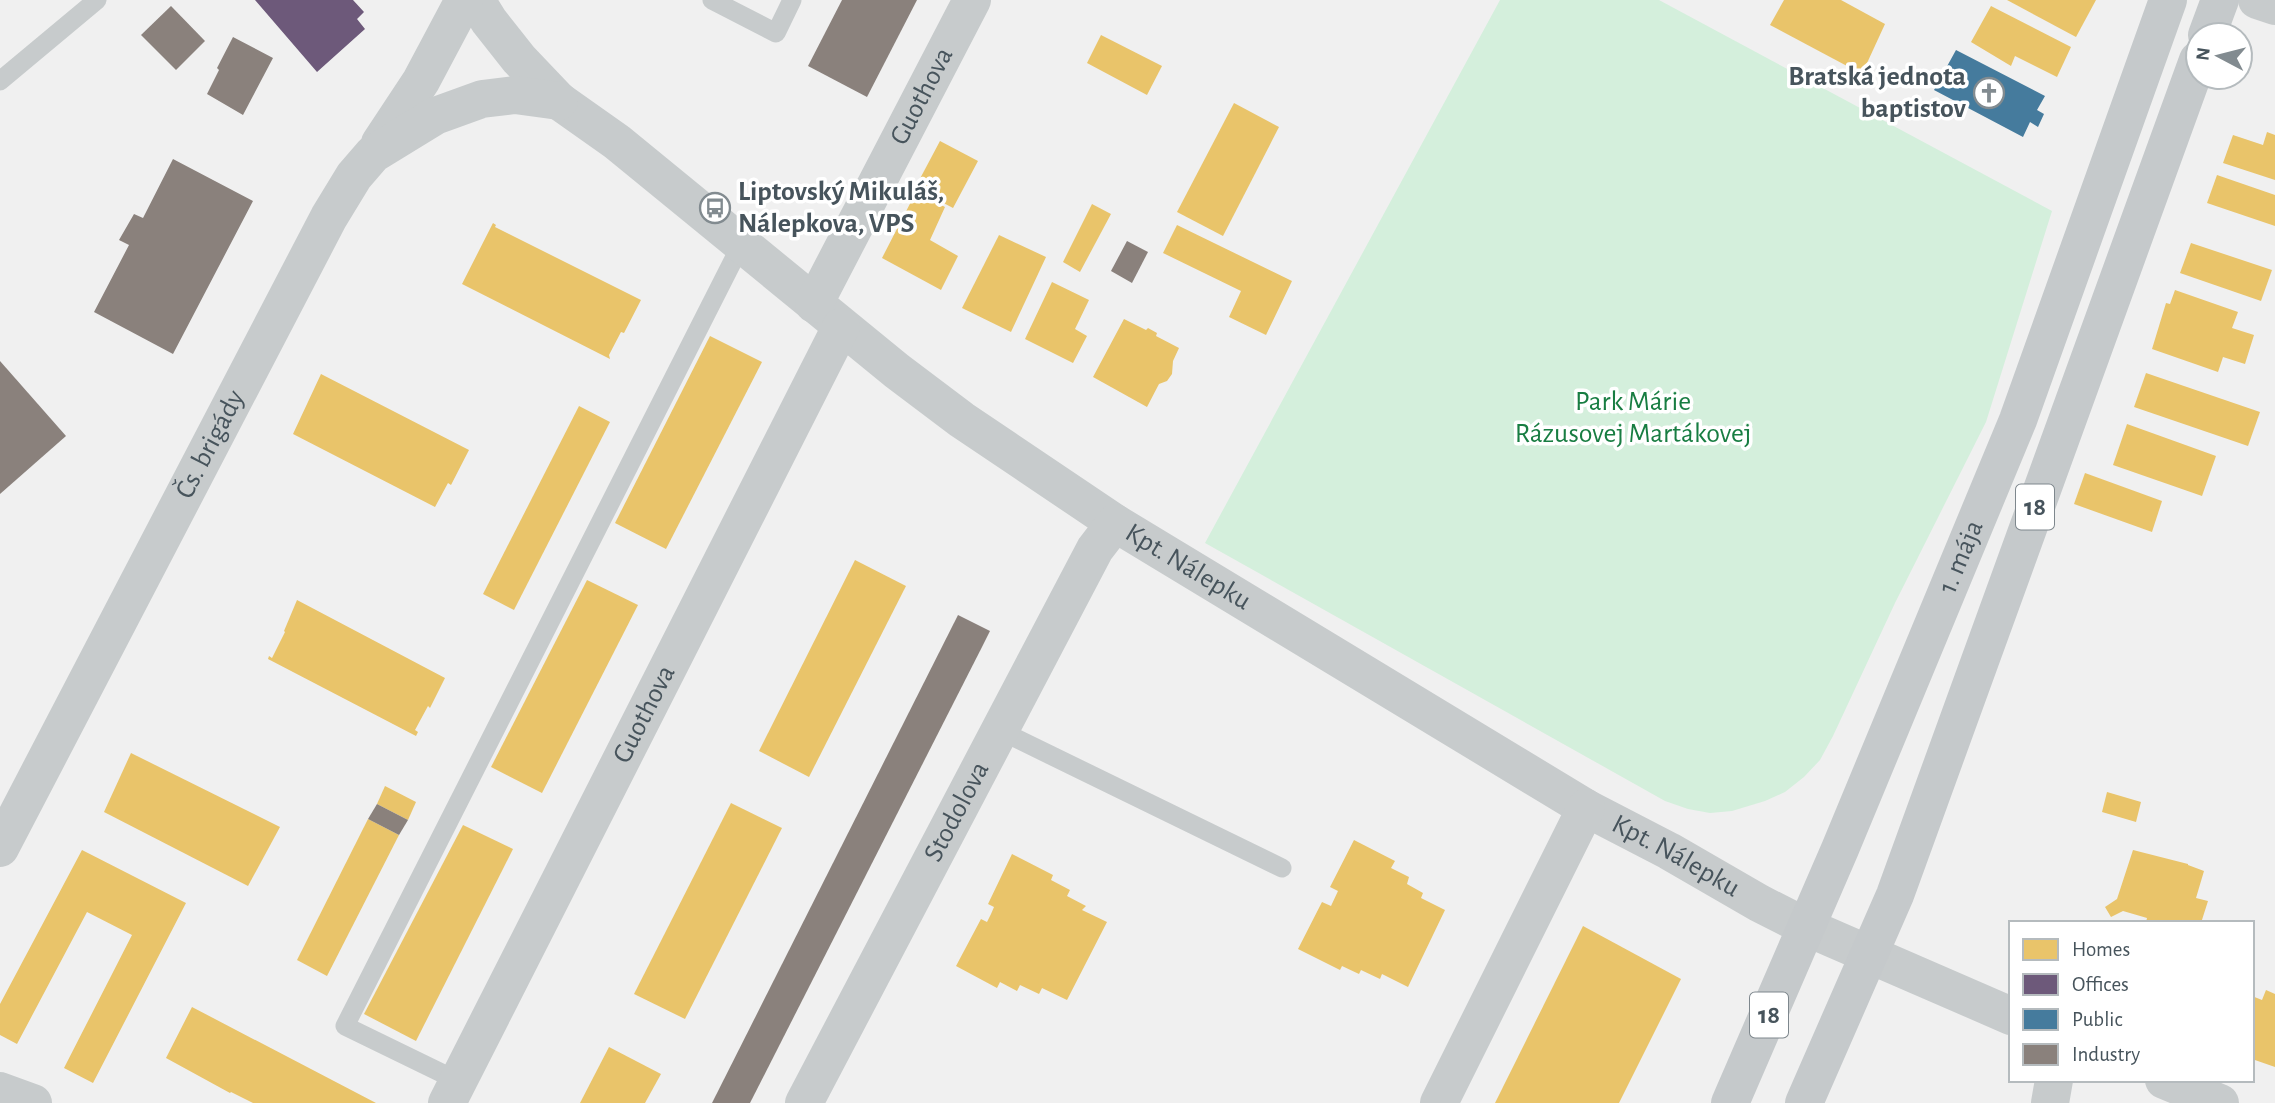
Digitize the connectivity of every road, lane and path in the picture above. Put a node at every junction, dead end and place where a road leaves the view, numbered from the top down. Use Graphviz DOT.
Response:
graph roads {
  1 [pos="97,0"];
  2 [pos="464,0"];
  3 [pos="477,0"];
  4 [pos="712,0"];
  5 [pos="792,0"];
  6 [pos="972,0"];
  7 [pos="2168,0"];
  8 [pos="2220,0"];
  9 [pos="2257,0"];
  10 [pos="2275,6"];
  11 [pos="2212,21"];
  12 [pos="0,81"];
  13 [pos="2187,91"];
  14 [pos="482,99"];
  15 [pos="559,101"];
  16 [pos="373,154"];
  17 [pos="741,245"];
  18 [pos="827,316"];
  19 [pos="1115,523"];
  20 [pos="999,730"];
  21 [pos="1586,808"];
  22 [pos="0,848"];
  23 [pos="1282,868"];
  24 [pos="1806,928"];
  25 [pos="1870,954"];
  26 [pos="2009,1015"];
  27 [pos="2054,1082"];
  28 [pos="2169,1082"];
  29 [pos="0,1091"];
  30 [pos="453,1092"];
  31 [pos="33,1103"];
  32 [pos="804,1103"];
  33 [pos="1439,1103"];
  34 [pos="1730,1103"];
  35 [pos="1804,1103"];
  36 [pos="2050,1103"];
  37 [pos="2220,1103"];
  1 -- 12 [label="lane"];
  2 -- 16 [label="street"];
  3 -- 15 [label="street, Kpt. Nálepku"];
  4 -- 5 [label="lane"];
  6 -- 18 [label="street, Guothova"];
  7 -- 24 [label="main road, 1. mája / 18"];
  8 -- 11 [label="main road"];
  9 -- 10 [label="street"];
  13 -- 25 [label="main road, 1. mája / 18"];
  14 -- 15 [label="street, Kpt. Nálepku"];
  14 -- 16 [label="street, Čs. brigády"];
  15 -- 17 [label="street, Kpt. Nálepku"];
  16 -- 22 [label="street, Čs. brigády"];
  17 -- 18 [label="street, Kpt. Nálepku"];
  17 -- 30 [label="lane"];
  18 -- 19 [label="street, Kpt. Nálepku"];
  18 -- 30 [label="street, Guothova"];
  19 -- 20 [label="street, Stodolova"];
  19 -- 21 [label="street, Kpt. Nálepku"];
  20 -- 23 [label="lane"];
  20 -- 32 [label="street, Stodolova"];
  21 -- 24 [label="street, Kpt. Nálepku"];
  21 -- 33 [label="street"];
  24 -- 25 [label="street, Kpt. Nálepku"];
  24 -- 34 [label="main road, 1. mája / 18"];
  25 -- 26 [label="street, Kpt. Nálepku"];
  25 -- 35 [label="main road, 1. mája / 18"];
  27 -- 36 [label="street"];
  28 -- 37 [label="street"];
  29 -- 31 [label="street"];
}
